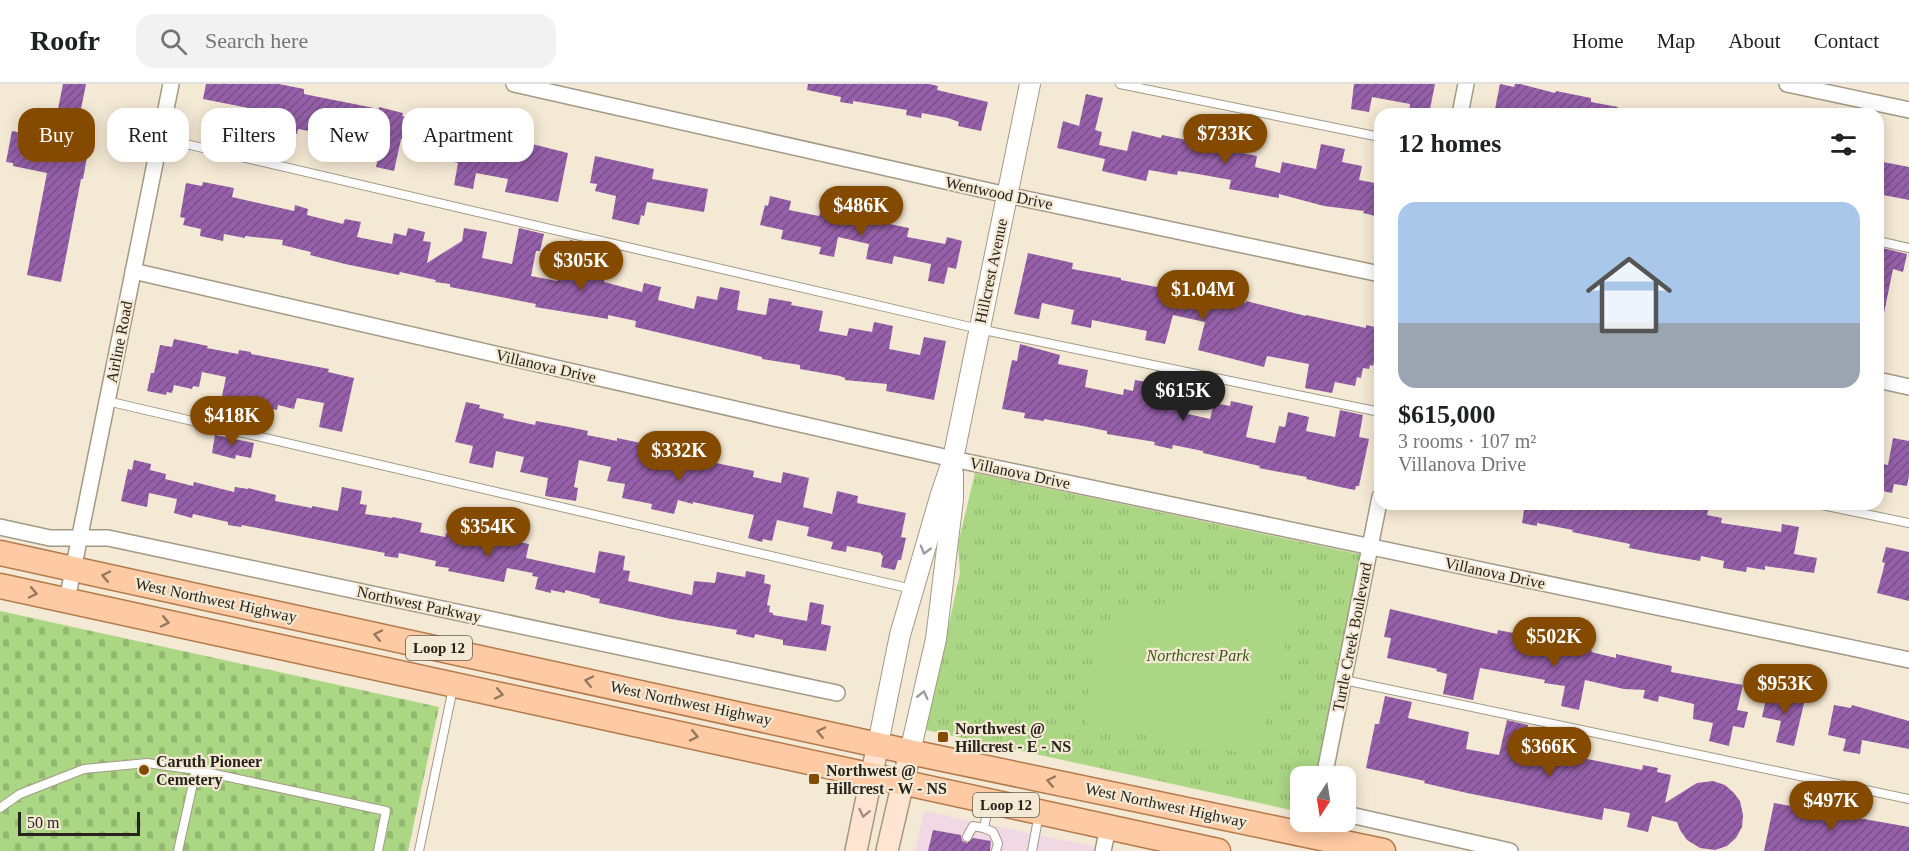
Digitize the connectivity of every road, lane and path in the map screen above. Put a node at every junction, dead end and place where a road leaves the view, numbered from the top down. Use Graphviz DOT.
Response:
graph roads {
  1 [pos="171,84"];
  2 [pos="514,84"];
  3 [pos="1030,84"];
  4 [pos="1120,84"];
  5 [pos="1466,84"];
  6 [pos="1787,84"];
  7 [pos="166,108"];
  8 [pos="1461,108"];
  9 [pos="1909,110"];
  10 [pos="1374,136"];
  11 [pos="189,145"];
  12 [pos="155,162"];
  13 [pos="1007,195"];
  14 [pos="1884,242"];
  15 [pos="1909,248"];
  16 [pos="133,271"];
  17 [pos="1374,273"];
  18 [pos="979,329"];
  19 [pos="1884,381"];
  20 [pos="1909,387"];
  21 [pos="107,401"];
  22 [pos="1374,411"];
  23 [pos="953,459"];
  24 [pos="1377,510"];
  25 [pos="1846,510"];
  26 [pos="1909,523"];
  27 [pos="0,527"];
  28 [pos="80,537"];
  29 [pos="1370,547"];
  30 [pos="0,553"];
  31 [pos="73,568"];
  32 [pos="0,586"];
  33 [pos="914,589"];
  34 [pos="67,600"];
  35 [pos="1909,660"];
  36 [pos="1344,680"];
  37 [pos="454,684"];
  38 [pos="837,693"];
  39 [pos="878,744"];
  40 [pos="910,752"];
  41 [pos="1326,766"];
  42 [pos="196,770"];
  43 [pos="872,775"];
  44 [pos="903,782"];
  45 [pos="1909,799"];
  46 [pos="990,801"];
  47 [pos="0,808"];
  48 [pos="1040,812"];
  49 [pos="1356,816"];
  50 [pos="984,828"];
  51 [pos="967,837"];
  52 [pos="1105,839"];
  53 [pos="178,851"];
  54 [pos="378,851"];
  55 [pos="419,851"];
  56 [pos="856,851"];
  57 [pos="887,851"];
  58 [pos="996,851"];
  59 [pos="1032,851"];
  60 [pos="1218,851"];
  61 [pos="1383,851"];
  62 [pos="1510,851"];
  1 -- 7 [label="street, Airline Road"];
  2 -- 13 [label="street, Wentwood Drive"];
  3 -- 13 [label="street, Hillcrest Avenue"];
  4 -- 10 [label="lane"];
  5 -- 8 [label="street"];
  6 -- 9 [label="street"];
  11 -- 18 [label="lane"];
  12 -- 16 [label="street, Airline Road"];
  13 -- 17 [label="street, Wentwood Drive"];
  13 -- 18 [label="street, Hillcrest Avenue"];
  14 -- 15 [label="lane"];
  16 -- 21 [label="street, Airline Road"];
  16 -- 23 [label="street, Villanova Drive"];
  18 -- 22 [label="lane"];
  18 -- 23 [label="street, Hillcrest Avenue"];
  19 -- 20 [label="street"];
  21 -- 28 [label="street, Airline Road"];
  21 -- 33 [label="lane"];
  23 -- 29 [label="street, Villanova Drive"];
  23 -- 33 [label="street, Hillcrest Avenue, one-way"];
  40 -- 23 [label="street, Hillcrest Avenue, one-way"];
  24 -- 29 [label="street, Turtle Creek Boulevard"];
  25 -- 26 [label="lane"];
  27 -- 28 [label="street, Northwest Parkway"];
  28 -- 31 [label="street, Airline Road"];
  28 -- 38 [label="street, Northwest Parkway"];
  29 -- 35 [label="street, Villanova Drive"];
  29 -- 36 [label="street, Turtle Creek Boulevard"];
  30 -- 31 [label="main road, West Northwest Highway / Loop 12"];
  31 -- 34 [label="street, Airline Road"];
  39 -- 31 [label="main road, West Northwest Highway / Loop 12, one-way"];
  32 -- 34 [label="main road, West Northwest Highway / Loop 12, one-way"];
  33 -- 39 [label="street, Hillcrest Avenue"];
  34 -- 37 [label="main road, West Northwest Highway / Loop 12, one-way"];
  36 -- 41 [label="street, Turtle Creek Boulevard"];
  36 -- 45 [label="lane"];
  37 -- 43 [label="main road, West Northwest Highway / Loop 12, one-way"];
  37 -- 55 [label="lane"];
  39 -- 40 [label="main road, West Northwest Highway / Loop 12"];
  39 -- 43 [label="main road"];
  40 -- 44 [label="main road"];
  61 -- 40 [label="main road, West Northwest Highway / Loop 12, one-way"];
  42 -- 47 [label="lane"];
  42 -- 53 [label="lane"];
  42 -- 54 [label="lane"];
  43 -- 44 [label="main road, West Northwest Highway / Loop 12"];
  43 -- 56 [label="main road, one-way"];
  44 -- 46 [label="main road, West Northwest Highway / Loop 12"];
  44 -- 57 [label="main road"];
  46 -- 48 [label="main road, West Northwest Highway / Loop 12"];
  46 -- 50 [label="lane"];
  48 -- 52 [label="main road, West Northwest Highway / Loop 12"];
  48 -- 59 [label="lane"];
  49 -- 62 [label="street"];
  50 -- 51 [label="lane"];
  50 -- 58 [label="lane"];
  52 -- 60 [label="main road, West Northwest Highway / Loop 12"];
}
